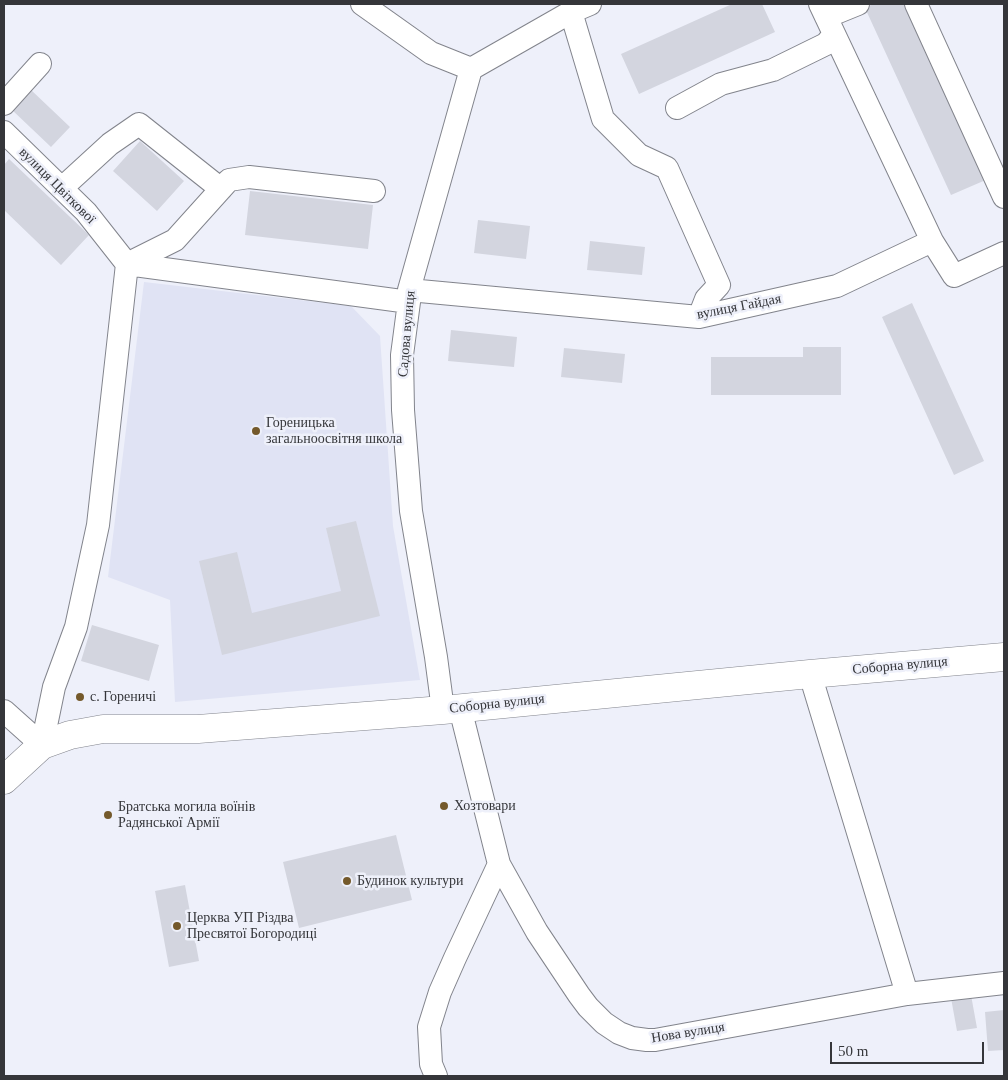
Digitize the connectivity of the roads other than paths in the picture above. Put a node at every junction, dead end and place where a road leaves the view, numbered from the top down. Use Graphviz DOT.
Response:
graph roads {
  1 [pos="362,4"];
  2 [pos="858,4"];
  3 [pos="916,4"];
  4 [pos="581,8"];
  5 [pos="827,18"];
  6 [pos="40,64"];
  7 [pos="471,69"];
  8 [pos="4,104"];
  9 [pos="677,108"];
  10 [pos="4,132"];
  11 [pos="62,188"];
  12 [pos="221,189"];
  13 [pos="374,191"];
  14 [pos="1004,197"];
  15 [pos="932,241"];
  16 [pos="1004,253"];
  17 [pos="127,264"];
  18 [pos="409,296"];
  19 [pos="699,317"];
  20 [pos="1004,657"];
  21 [pos="810,674"];
  22 [pos="451,709"];
  23 [pos="4,711"];
  24 [pos="42,745"];
  25 [pos="4,780"];
  26 [pos="499,864"];
  27 [pos="1004,984"];
  28 [pos="907,994"];
  29 [pos="436,1076"];
  1 -- 7 [label="street"];
  2 -- 5 [label="street"];
  3 -- 14 [label="street"];
  4 -- 7 [label="street"];
  4 -- 19 [label="street"];
  5 -- 9 [label="street"];
  5 -- 15 [label="street"];
  6 -- 8 [label="street"];
  7 -- 18 [label="street, Садова вулиця"];
  10 -- 11 [label="street, вулиця Цвіткової"];
  11 -- 12 [label="street"];
  11 -- 17 [label="street, вулиця Цвіткової"];
  12 -- 13 [label="street"];
  12 -- 17 [label="street"];
  15 -- 16 [label="street"];
  15 -- 19 [label="street, вулиця Гайдая"];
  17 -- 18 [label="street, вулиця Гайдая"];
  17 -- 24 [label="street"];
  18 -- 19 [label="street, вулиця Гайдая"];
  18 -- 22 [label="street, Садова вулиця"];
  20 -- 21 [label="main road, Соборна вулиця"];
  21 -- 22 [label="main road, Соборна вулиця"];
  21 -- 28 [label="street"];
  22 -- 24 [label="main road, Соборна вулиця"];
  22 -- 26 [label="street, Нова вулиця"];
  23 -- 24 [label="street"];
  24 -- 25 [label="main road, Соборна вулиця"];
  26 -- 28 [label="street, Нова вулиця"];
  26 -- 29 [label="street"];
  27 -- 28 [label="street, Нова вулиця"];
}
